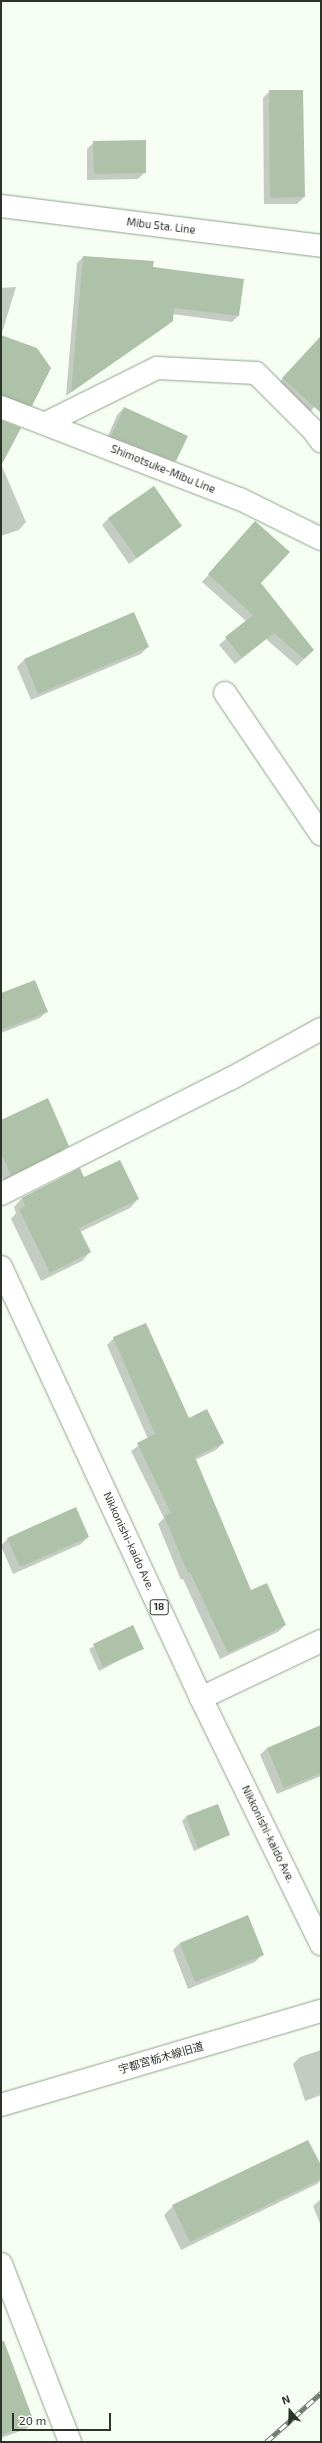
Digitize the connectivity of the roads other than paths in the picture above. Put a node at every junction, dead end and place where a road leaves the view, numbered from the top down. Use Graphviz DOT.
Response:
graph roads {
  1 [pos="1,206"];
  2 [pos="321,246"];
  3 [pos="1,407"];
  4 [pos="46,423"];
  5 [pos="321,441"];
  6 [pos="321,539"];
  7 [pos="225,693"];
  8 [pos="321,834"];
  9 [pos="321,1029"];
  10 [pos="1,1194"];
  11 [pos="1,1267"];
  12 [pos="321,1641"];
  13 [pos="202,1698"];
  14 [pos="321,1944"];
  15 [pos="321,2011"];
  16 [pos="1,2105"];
  17 [pos="1,2264"];
  18 [pos="70,2442"];
  1 -- 2 [label="main road, Mibu Sta. Line"];
  3 -- 4 [label="main road, Shimotsuke-Mibu Line"];
  4 -- 5 [label="main road"];
  4 -- 6 [label="main road, Shimotsuke-Mibu Line"];
  7 -- 8 [label="main road"];
  9 -- 10 [label="main road"];
  11 -- 13 [label="main road, Nikkonishi-kaido Ave. / 18"];
  12 -- 13 [label="main road"];
  13 -- 14 [label="main road, Nikkonishi-kaido Ave. / 18"];
  15 -- 16 [label="main road, 宇都宮栃木線旧道"];
  17 -- 18 [label="main road"];
}
